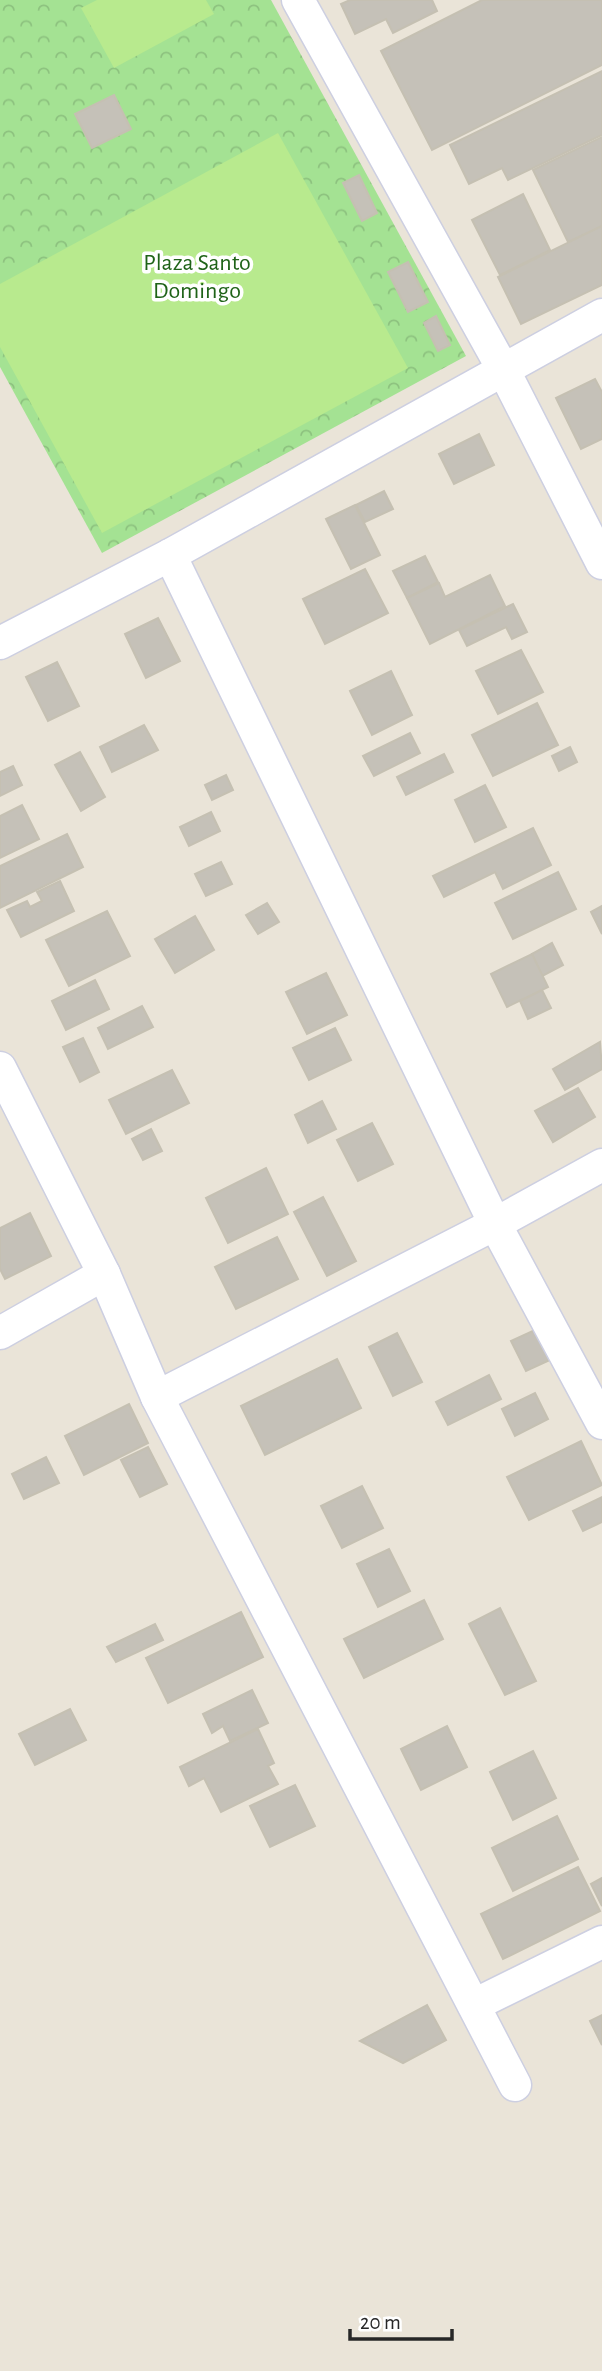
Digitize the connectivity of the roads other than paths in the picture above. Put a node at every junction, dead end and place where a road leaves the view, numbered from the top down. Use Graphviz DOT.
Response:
graph roads {
  1 [pos="298,0"];
  2 [pos="602,315"];
  3 [pos="503,369"];
  4 [pos="170,555"];
  5 [pos="602,563"];
  6 [pos="0,643"];
  7 [pos="0,1068"];
  8 [pos="602,1165"];
  9 [pos="495,1224"];
  10 [pos="104,1273"];
  11 [pos="0,1333"];
  12 [pos="157,1397"];
  13 [pos="602,1423"];
  14 [pos="602,1942"];
  15 [pos="474,2005"];
  16 [pos="515,2085"];
  1 -- 3 [label="street"];
  2 -- 3 [label="street"];
  3 -- 4 [label="street"];
  3 -- 5 [label="street"];
  4 -- 6 [label="street"];
  4 -- 9 [label="street"];
  7 -- 10 [label="street"];
  8 -- 9 [label="street"];
  9 -- 12 [label="street"];
  9 -- 13 [label="street"];
  10 -- 11 [label="street"];
  10 -- 12 [label="street"];
  12 -- 15 [label="street"];
  14 -- 15 [label="street"];
  15 -- 16 [label="street"];
}
